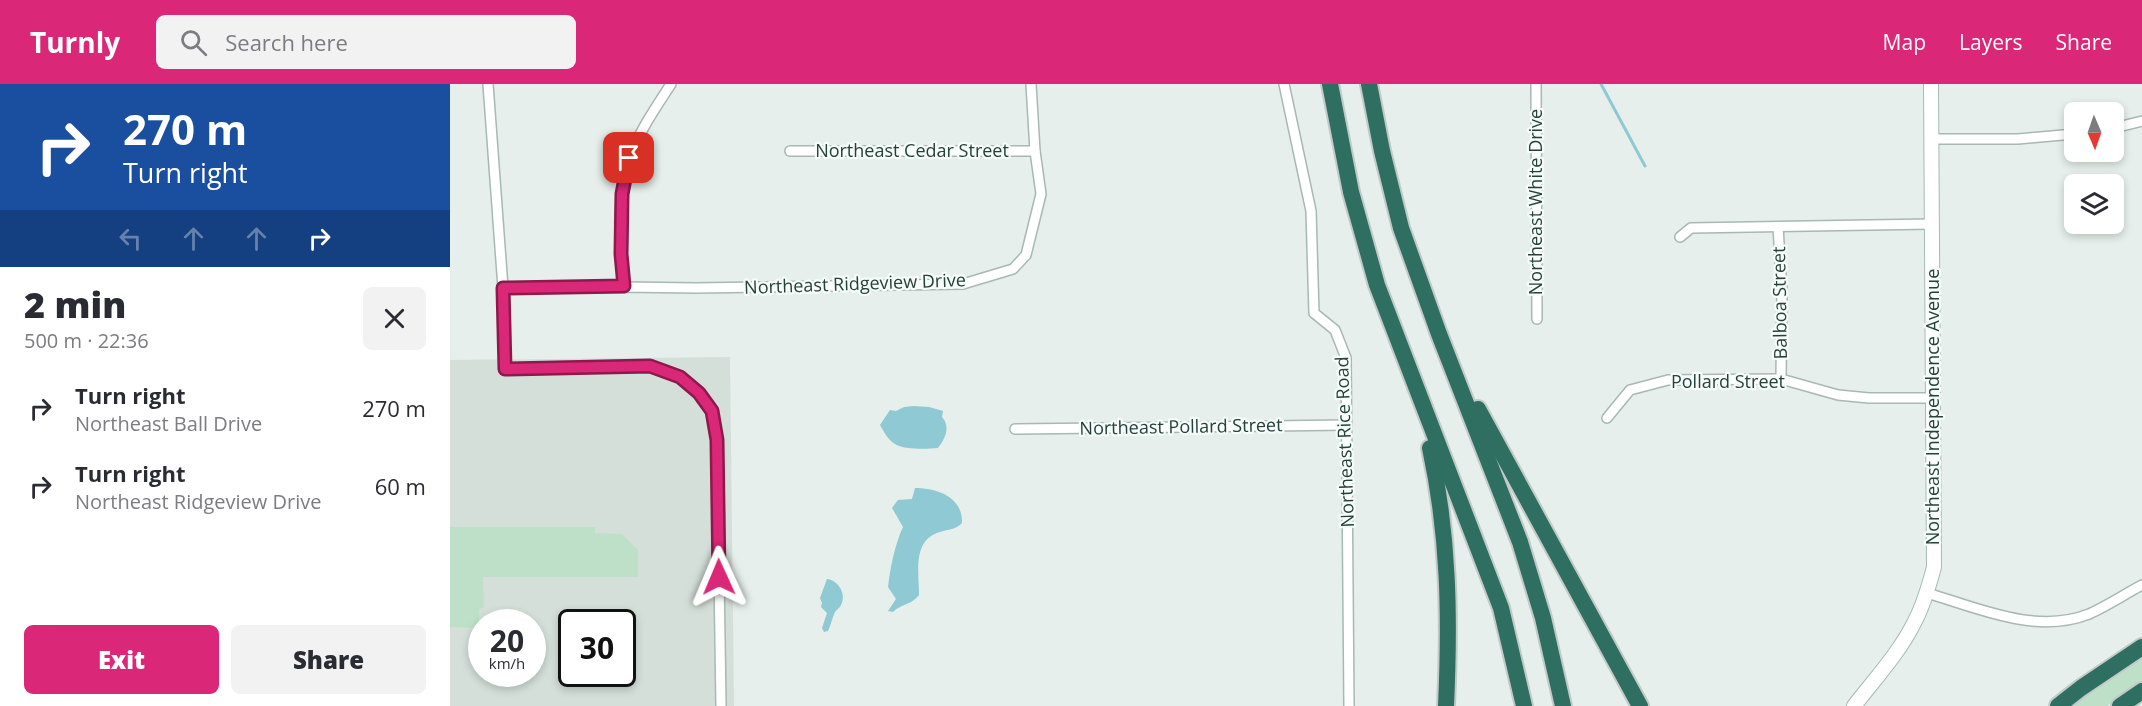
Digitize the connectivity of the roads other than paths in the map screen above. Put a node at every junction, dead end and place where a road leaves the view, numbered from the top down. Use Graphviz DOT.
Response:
graph roads {
  1 [pos="488,84"];
  2 [pos="671,84"];
  3 [pos="1031,84"];
  4 [pos="1284,84"];
  5 [pos="1330,84"];
  6 [pos="1370,84"];
  7 [pos="1536,84"];
  8 [pos="1931,84"];
  9 [pos="2142,121"];
  10 [pos="2124,126"];
  11 [pos="2064,135"];
  12 [pos="1932,139"];
  13 [pos="790,151"];
  14 [pos="1035,151"];
  15 [pos="1931,224"];
  16 [pos="1778,227"];
  17 [pos="1680,237"];
  18 [pos="624,286"];
  19 [pos="503,288"];
  20 [pos="1537,319"];
  21 [pos="1439,334"];
  22 [pos="1781,379"];
  23 [pos="1418,394"];
  24 [pos="1934,398"];
  25 [pos="1607,418"];
  26 [pos="1347,425"];
  27 [pos="1015,429"];
  28 [pos="2142,585"];
  29 [pos="1927,593"];
  30 [pos="2142,647"];
  31 [pos="2142,691"];
  32 [pos="721,706"];
  33 [pos="1349,706"];
  34 [pos="1446,706"];
  35 [pos="1524,706"];
  36 [pos="1563,706"];
  37 [pos="1640,706"];
  38 [pos="1854,706"];
  39 [pos="2058,706"];
  40 [pos="2120,706"];
  1 -- 19 [label="street"];
  2 -- 18 [label="street"];
  3 -- 14 [label="street, Northeast Ridgeview Drive"];
  4 -- 26 [label="street, Northeast Rice Road"];
  5 -- 23 [label="highway"];
  6 -- 21 [label="highway"];
  7 -- 20 [label="street, Northeast White Drive"];
  8 -- 12 [label="street, Northeast Independence Avenue"];
  9 -- 10 [label="street"];
  11 -- 12 [label="street"];
  12 -- 15 [label="street, Northeast Independence Avenue"];
  13 -- 14 [label="street, Northeast Cedar Street"];
  14 -- 18 [label="street, Northeast Ridgeview Drive"];
  15 -- 16 [label="street"];
  15 -- 24 [label="street, Northeast Independence Avenue"];
  16 -- 17 [label="street"];
  16 -- 22 [label="street, Balboa Street"];
  18 -- 19 [label="street, Northeast Ridgeview Drive"];
  19 -- 32 [label="street"];
  21 -- 36 [label="highway"];
  21 -- 37 [label="highway"];
  22 -- 24 [label="street, Pollard Street"];
  22 -- 25 [label="street, Pollard Street"];
  23 -- 34 [label="highway"];
  23 -- 35 [label="highway"];
  24 -- 29 [label="street, Northeast Independence Avenue"];
  26 -- 27 [label="street, Northeast Pollard Street"];
  26 -- 33 [label="street, Northeast Rice Road"];
  28 -- 29 [label="street"];
  29 -- 38 [label="street, Northeast Independence Avenue"];
  30 -- 39 [label="highway"];
  31 -- 40 [label="highway"];
}
